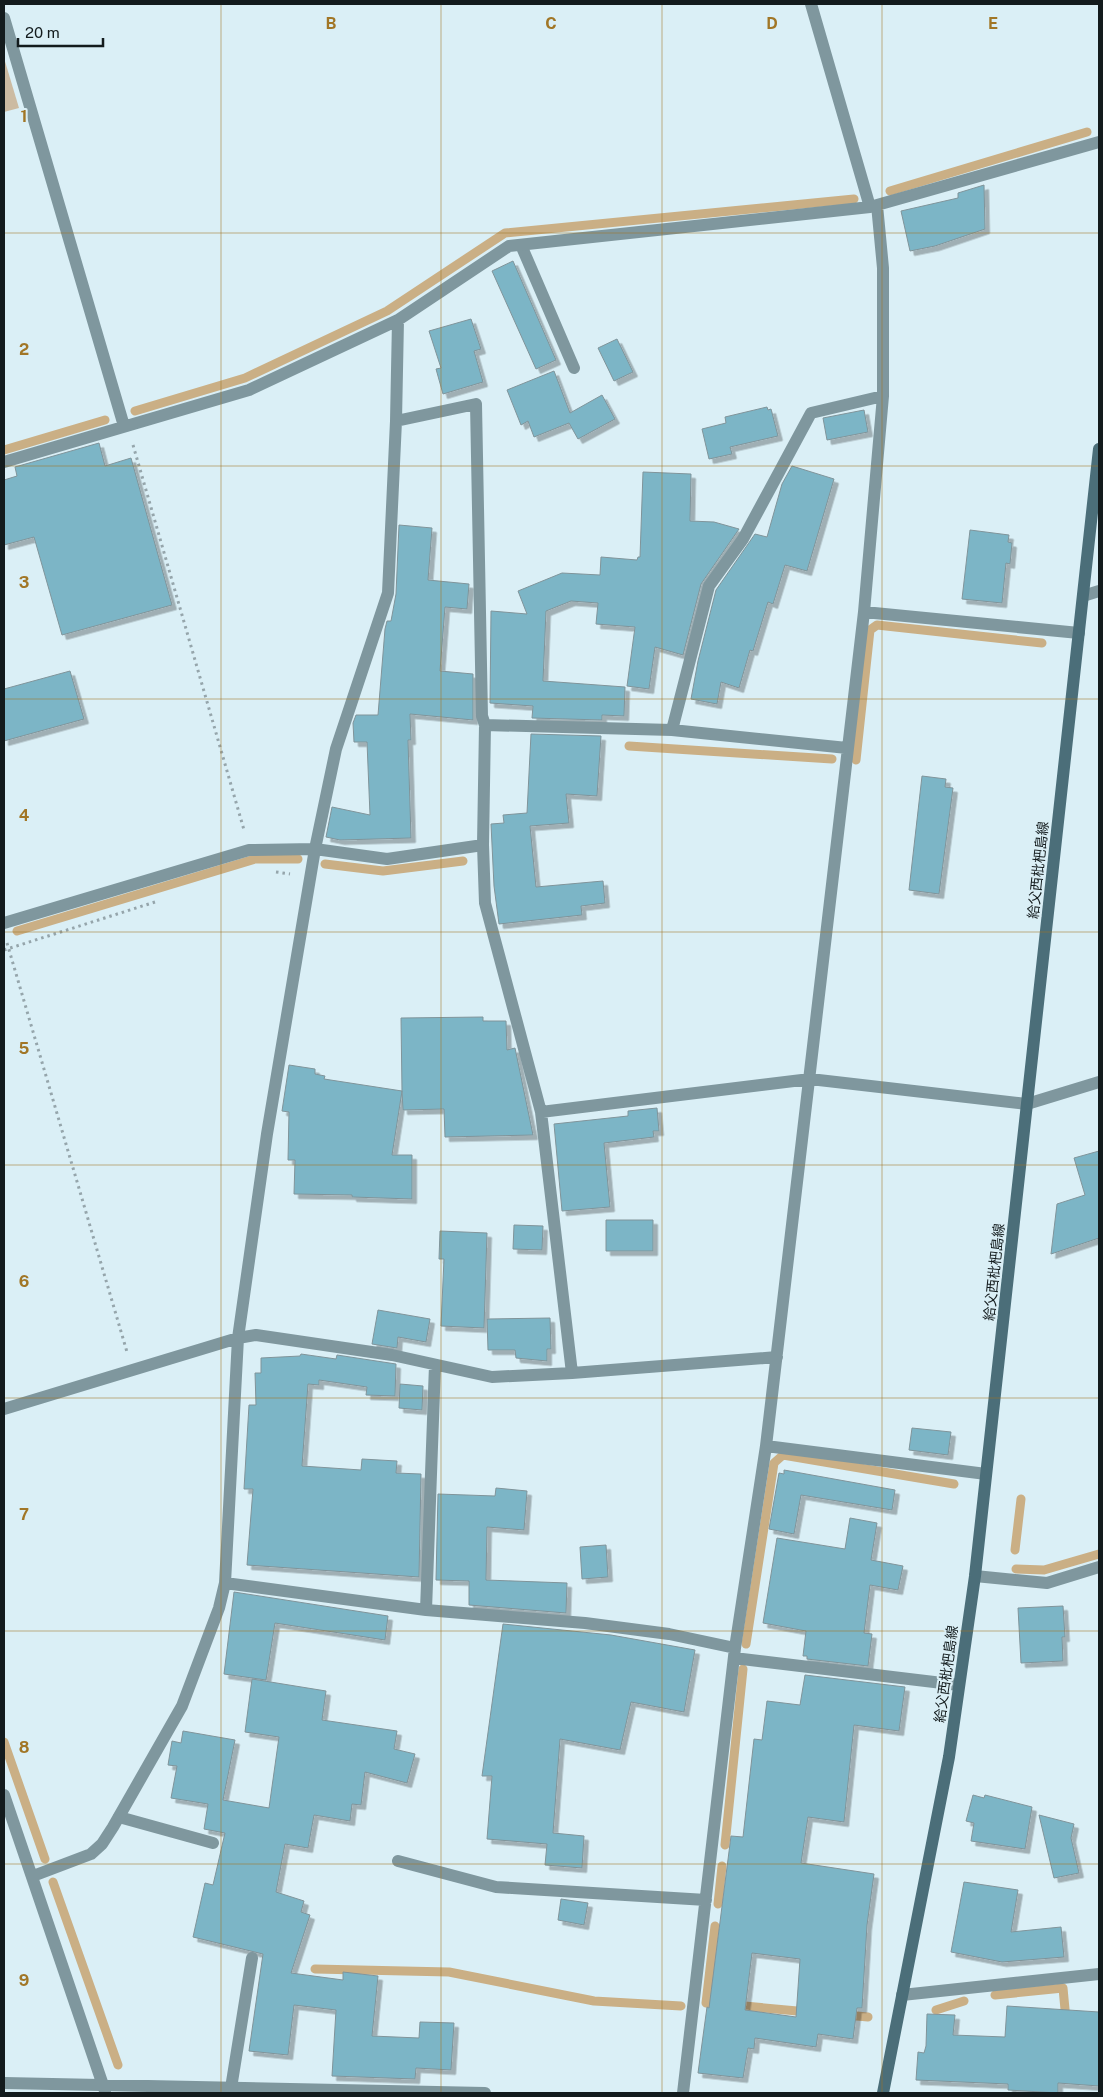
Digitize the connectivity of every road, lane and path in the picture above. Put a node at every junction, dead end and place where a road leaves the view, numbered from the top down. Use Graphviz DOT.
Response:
graph roads {
  1 [pos="811,4"];
  2 [pos="4,18"];
  3 [pos="1099,142"];
  4 [pos="873,206"];
  5 [pos="521,245"];
  6 [pos="398,320"];
  7 [pos="574,368"];
  8 [pos="883,396"];
  9 [pos="396,421"];
  10 [pos="126,426"];
  11 [pos="1099,449"];
  12 [pos="4,462"];
  13 [pos="1099,591"];
  14 [pos="1083,596"];
  15 [pos="864,612"];
  16 [pos="1079,633"];
  17 [pos="485,726"];
  18 [pos="672,730"];
  19 [pos="847,748"];
  20 [pos="483,846"];
  21 [pos="315,849"];
  22 [pos="249,850"];
  23 [pos="273,872"];
  24 [pos="310,876"];
  25 [pos="160,900"];
  26 [pos="4,923"];
  27 [pos="6,940"];
  28 [pos="9,949"];
  29 [pos="4,950"];
  30 [pos="810,1079"];
  31 [pos="1099,1082"];
  32 [pos="1027,1104"];
  33 [pos="541,1112"];
  34 [pos="238,1338"];
  35 [pos="777,1357"];
  36 [pos="435,1365"];
  37 [pos="132,1371"];
  38 [pos="572,1373"];
  39 [pos="4,1409"];
  40 [pos="766,1446"];
  41 [pos="986,1474"];
  42 [pos="1099,1567"];
  43 [pos="975,1576"];
  44 [pos="225,1583"];
  45 [pos="426,1610"];
  46 [pos="735,1653"];
  47 [pos="959,1685"];
  48 [pos="4,1796"];
  49 [pos="119,1818"];
  50 [pos="213,1843"];
  51 [pos="398,1861"];
  52 [pos="33,1876"];
  53 [pos="706,1900"];
  54 [pos="252,1958"];
  55 [pos="1099,1974"];
  56 [pos="902,1995"];
  57 [pos="4,2083"];
  58 [pos="231,2088"];
  59 [pos="105,2089"];
  60 [pos="485,2093"];
  61 [pos="683,2093"];
  62 [pos="883,2093"];
  1 -- 4 [label="street"];
  2 -- 10 [label="street"];
  3 -- 4 [label="street"];
  4 -- 5 [label="street"];
  4 -- 8 [label="street"];
  5 -- 6 [label="street"];
  5 -- 7 [label="street"];
  6 -- 9 [label="street"];
  6 -- 10 [label="street"];
  8 -- 15 [label="street"];
  8 -- 18 [label="street"];
  9 -- 17 [label="street"];
  9 -- 21 [label="street"];
  10 -- 12 [label="street"];
  10 -- 22 [label="path"];
  11 -- 14 [label="main road, 給父西枇杷島線"];
  13 -- 14 [label="street"];
  14 -- 16 [label="main road, 給父西枇杷島線"];
  15 -- 16 [label="street"];
  15 -- 19 [label="street"];
  16 -- 32 [label="main road, 給父西枇杷島線"];
  17 -- 18 [label="street"];
  17 -- 20 [label="street"];
  18 -- 19 [label="street"];
  19 -- 30 [label="street"];
  20 -- 21 [label="street"];
  20 -- 33 [label="street"];
  21 -- 22 [label="street"];
  21 -- 24 [label="street"];
  22 -- 26 [label="street"];
  23 -- 24 [label="path"];
  24 -- 34 [label="street"];
  25 -- 28 [label="path"];
  27 -- 28 [label="path"];
  28 -- 29 [label="path"];
  28 -- 37 [label="path"];
  30 -- 32 [label="street"];
  30 -- 33 [label="street"];
  30 -- 35 [label="street"];
  31 -- 32 [label="street"];
  32 -- 41 [label="main road, 給父西枇杷島線"];
  33 -- 38 [label="street"];
  34 -- 36 [label="street"];
  34 -- 37 [label="street"];
  34 -- 44 [label="street"];
  35 -- 38 [label="street"];
  35 -- 40 [label="street"];
  36 -- 38 [label="street"];
  36 -- 45 [label="street"];
  37 -- 39 [label="street"];
  40 -- 41 [label="street"];
  40 -- 46 [label="street"];
  41 -- 43 [label="main road, 給父西枇杷島線"];
  42 -- 43 [label="street"];
  43 -- 47 [label="main road, 給父西枇杷島線"];
  44 -- 45 [label="street"];
  44 -- 49 [label="street"];
  45 -- 46 [label="street"];
  46 -- 47 [label="street"];
  46 -- 53 [label="street"];
  47 -- 56 [label="main road, 給父西枇杷島線"];
  48 -- 52 [label="street"];
  49 -- 50 [label="street"];
  49 -- 52 [label="street"];
  51 -- 53 [label="street"];
  52 -- 59 [label="street"];
  53 -- 61 [label="street"];
  54 -- 58 [label="street"];
  55 -- 56 [label="street"];
  56 -- 62 [label="main road, 給父西枇杷島線"];
  57 -- 59 [label="street"];
  58 -- 59 [label="street"];
  58 -- 60 [label="street"];
}
